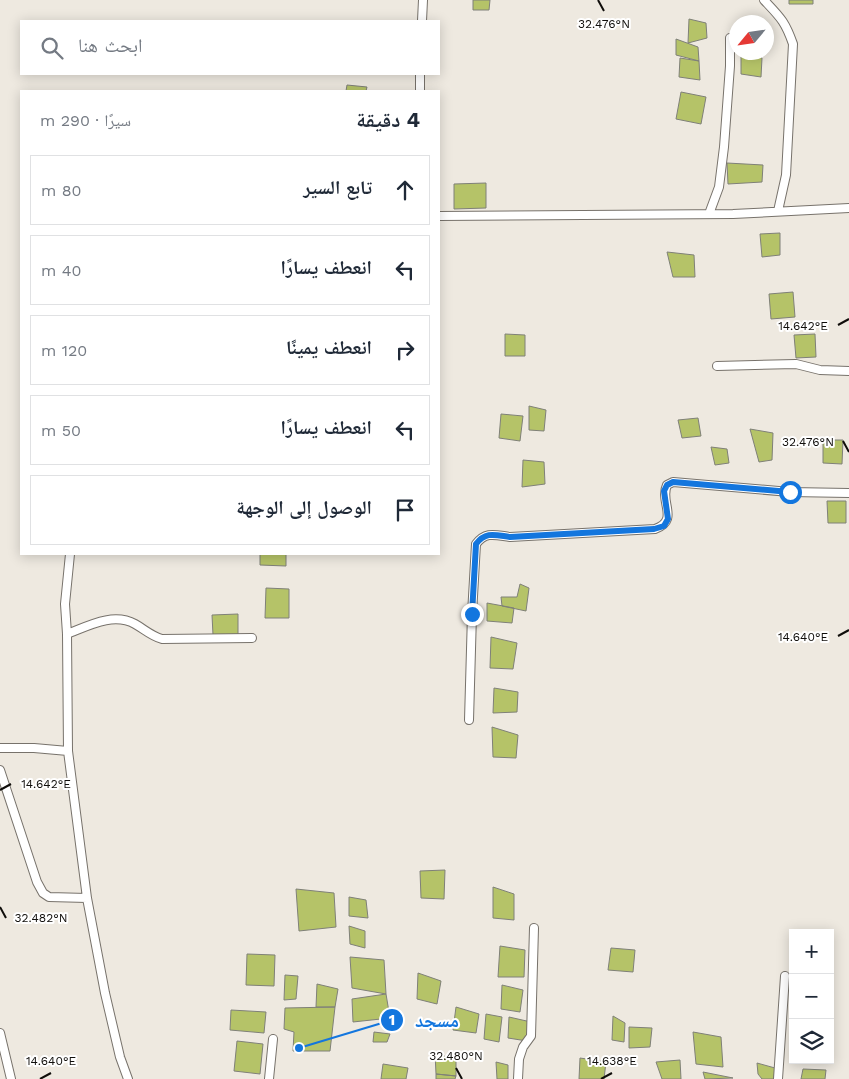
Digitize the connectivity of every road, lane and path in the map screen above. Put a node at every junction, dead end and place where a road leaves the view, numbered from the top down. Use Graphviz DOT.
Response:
graph roads {
  1 [pos="423,0"];
  2 [pos="764,0"];
  3 [pos="422,20"];
  4 [pos="729,56"];
  5 [pos="420,75"];
  6 [pos="420,90"];
  7 [pos="849,208"];
  8 [pos="778,211"];
  9 [pos="709,214"];
  10 [pos="440,216"];
  11 [pos="717,366"];
  12 [pos="849,371"];
  13 [pos="849,493"];
  14 [pos="70,555"];
  15 [pos="67,634"];
  16 [pos="252,638"];
  17 [pos="470,720"];
  18 [pos="0,748"];
  19 [pos="68,751"];
  20 [pos="0,770"];
  21 [pos="87,898"];
  22 [pos="534,928"];
  23 [pos="785,976"];
  24 [pos="0,1033"];
  25 [pos="273,1039"];
  26 [pos="3,1065"];
  27 [pos="11,1079"];
  28 [pos="128,1079"];
  29 [pos="269,1079"];
  30 [pos="518,1079"];
  31 [pos="778,1079"];
  1 -- 3 [label="street"];
  2 -- 8 [label="street"];
  4 -- 9 [label="street"];
  5 -- 6 [label="street"];
  7 -- 8 [label="street"];
  8 -- 9 [label="street"];
  9 -- 10 [label="street"];
  11 -- 12 [label="street"];
  13 -- 17 [label="street"];
  14 -- 15 [label="street"];
  15 -- 16 [label="street"];
  15 -- 19 [label="street"];
  18 -- 19 [label="street"];
  19 -- 21 [label="street"];
  20 -- 21 [label="street"];
  21 -- 28 [label="street"];
  22 -- 30 [label="street"];
  23 -- 31 [label="street"];
  24 -- 26 [label="street"];
  25 -- 29 [label="street"];
  26 -- 27 [label="street"];
}
